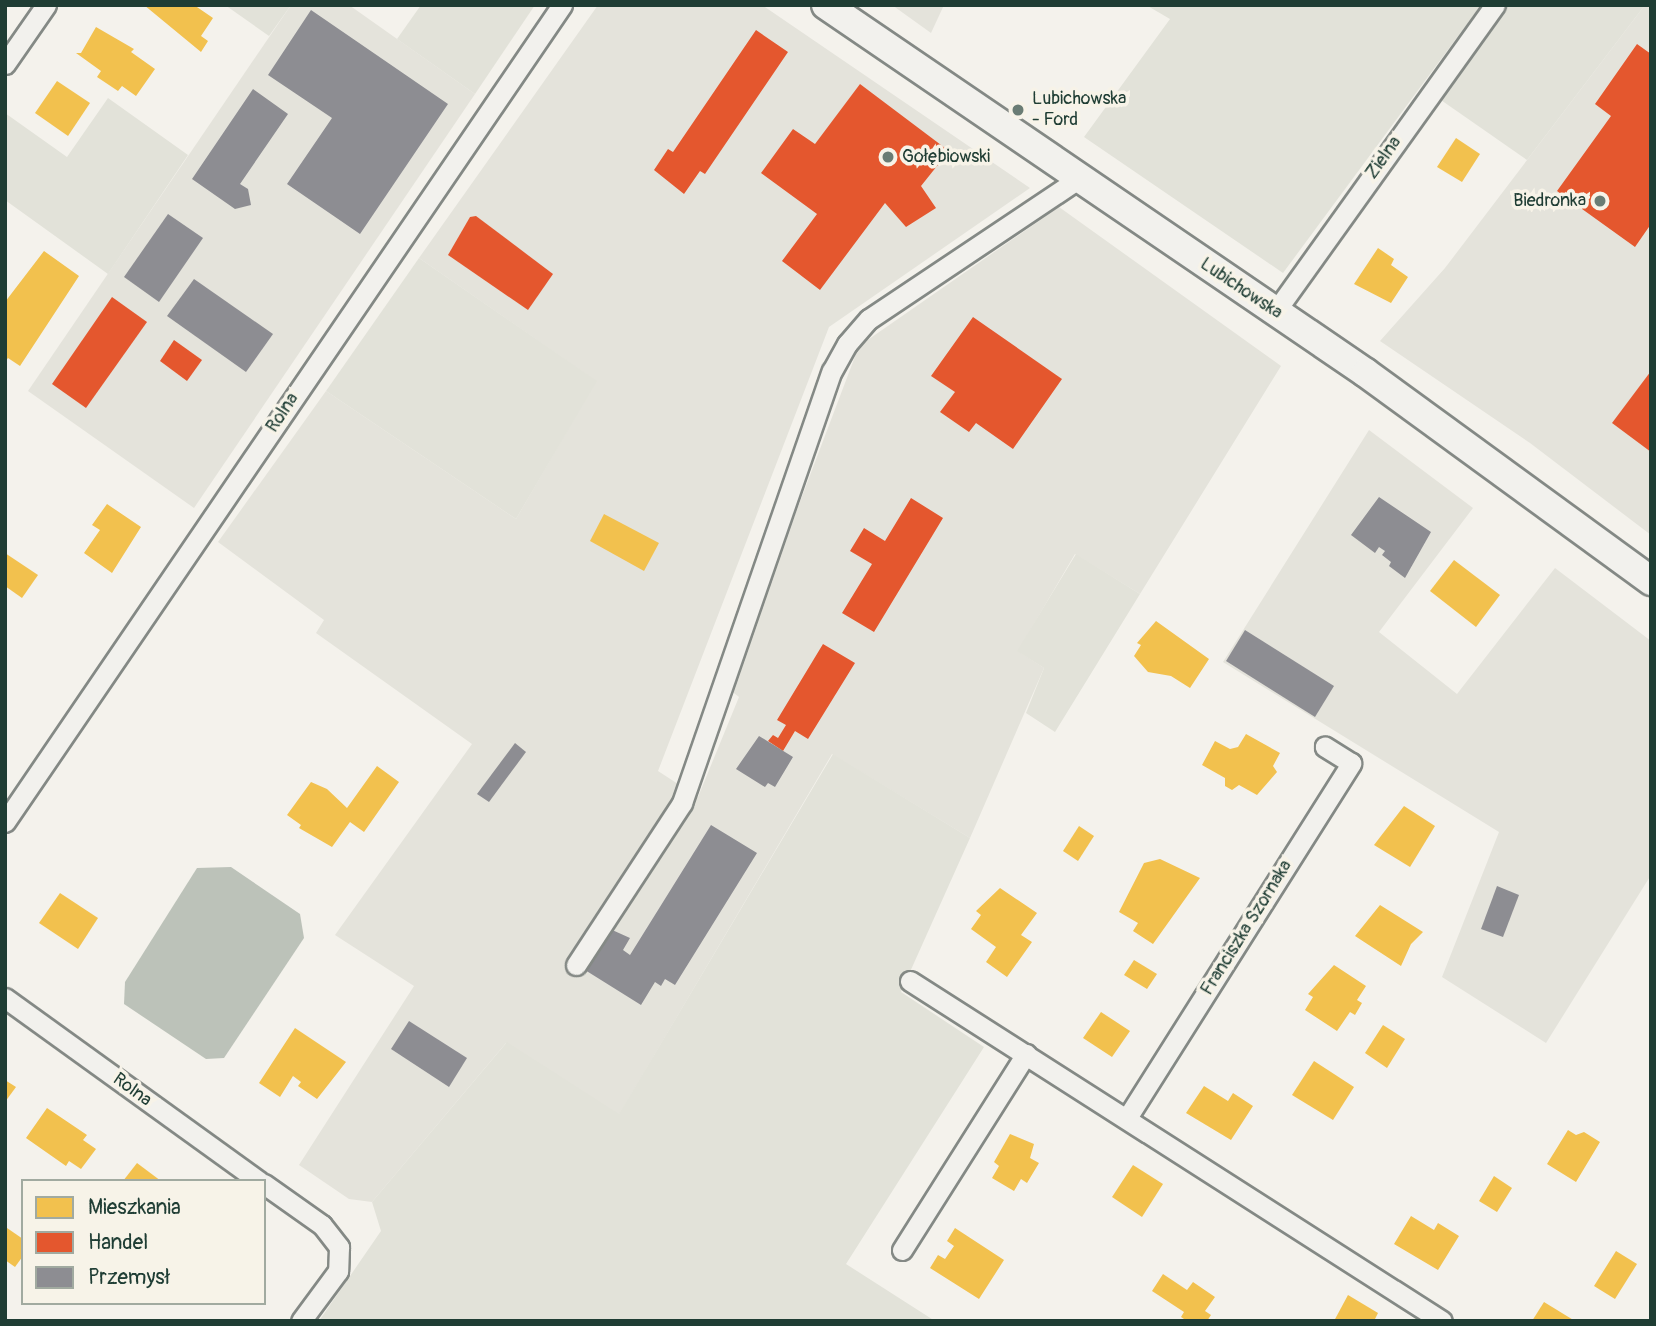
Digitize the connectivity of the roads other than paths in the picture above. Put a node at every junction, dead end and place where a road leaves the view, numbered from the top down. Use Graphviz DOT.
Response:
graph roads {
  1 [pos="46,5"];
  2 [pos="562,5"];
  3 [pos="826,5"];
  4 [pos="1495,5"];
  5 [pos="5,64"];
  6 [pos="1080,178"];
  7 [pos="1275,312"];
  8 [pos="1651,581"];
  9 [pos="1325,747"];
  10 [pos="5,822"];
  11 [pos="576,965"];
  12 [pos="910,981"];
  13 [pos="5,998"];
  14 [pos="1026,1054"];
  15 [pos="1127,1118"];
  16 [pos="256,1179"];
  17 [pos="266,1185"];
  18 [pos="902,1250"];
  19 [pos="301,1321"];
  20 [pos="1442,1321"];
  1 -- 5 [label="street"];
  2 -- 10 [label="street, Rolna"];
  3 -- 6 [label="street, Lubichowska"];
  4 -- 7 [label="street, Zielna"];
  6 -- 7 [label="street, Lubichowska"];
  6 -- 11 [label="street"];
  7 -- 8 [label="street, Lubichowska"];
  9 -- 15 [label="street, Franciszka Szornaka"];
  12 -- 14 [label="street"];
  13 -- 16 [label="street, Rolna"];
  14 -- 15 [label="street"];
  14 -- 18 [label="street"];
  15 -- 20 [label="street"];
  17 -- 19 [label="street"];
}
